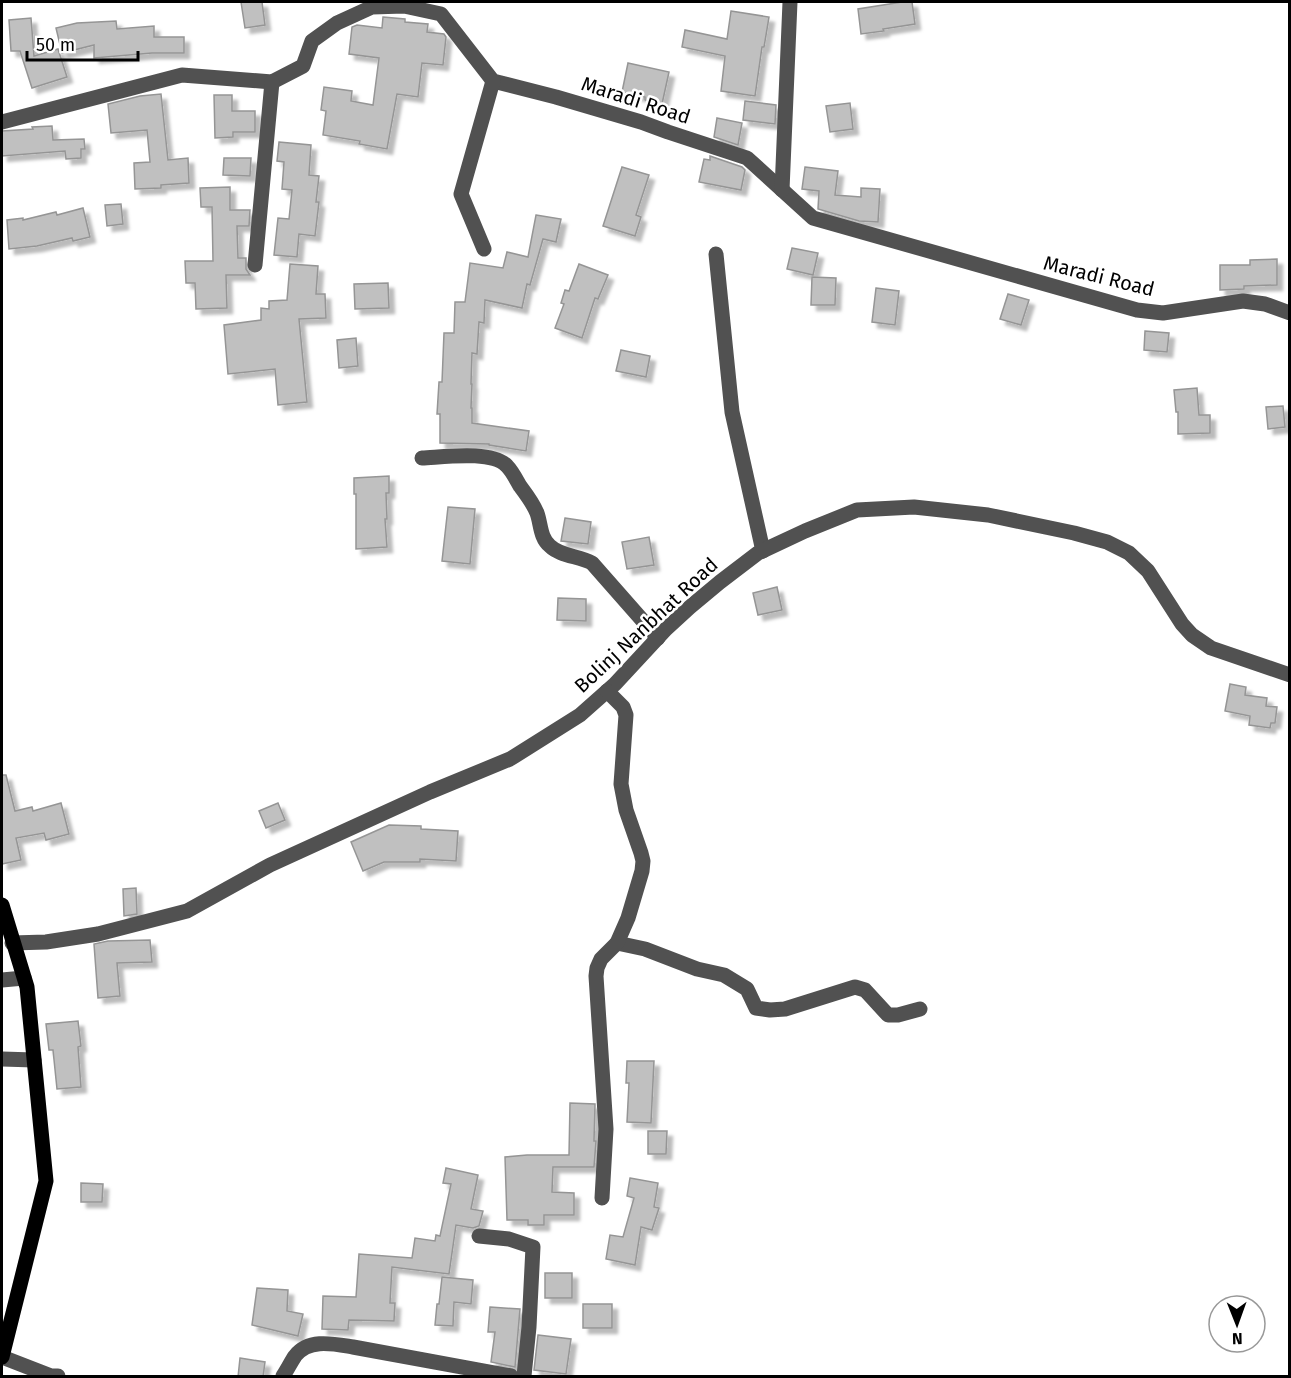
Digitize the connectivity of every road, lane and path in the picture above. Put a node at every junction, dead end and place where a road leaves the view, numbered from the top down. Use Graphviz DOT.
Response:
graph roads {
  1 [pos="790,2"];
  2 [pos="440,8"];
  3 [pos="493,81"];
  4 [pos="272,82"];
  5 [pos="2,122"];
  6 [pos="782,190"];
  7 [pos="484,249"];
  8 [pos="716,254"];
  9 [pos="255,266"];
  10 [pos="1290,314"];
  11 [pos="422,458"];
  12 [pos="763,551"];
  13 [pos="658,638"];
  14 [pos="1290,675"];
  15 [pos="607,691"];
  16 [pos="2,905"];
  17 [pos="12,943"];
  18 [pos="617,943"];
  19 [pos="24,978"];
  20 [pos="2,980"];
  21 [pos="920,1009"];
  22 [pos="2,1059"];
  23 [pos="34,1060"];
  24 [pos="602,1198"];
  25 [pos="479,1236"];
  26 [pos="2,1357"];
  27 [pos="58,1377"];
  28 [pos="284,1377"];
  29 [pos="511,1377"];
  30 [pos="524,1377"];
  1 -- 6 [label="street"];
  2 -- 3 [label="street"];
  2 -- 4 [label="street"];
  3 -- 6 [label="street, Maradi Road"];
  3 -- 7 [label="street"];
  4 -- 5 [label="street"];
  4 -- 9 [label="street"];
  6 -- 10 [label="street, Maradi Road"];
  8 -- 12 [label="street"];
  11 -- 13 [label="street"];
  12 -- 13 [label="street, Bolinj Nanbhat Road"];
  12 -- 14 [label="street, Bolinj Nanbhat Road"];
  13 -- 15 [label="street, Bolinj Nanbhat Road"];
  15 -- 17 [label="street, Bolinj Nanbhat Road"];
  15 -- 18 [label="street"];
  16 -- 17 [label="main road"];
  17 -- 19 [label="main road"];
  18 -- 21 [label="street"];
  18 -- 24 [label="street"];
  19 -- 20 [label="street"];
  19 -- 23 [label="main road"];
  22 -- 23 [label="street"];
  23 -- 26 [label="main road"];
  25 -- 30 [label="street"];
  26 -- 27 [label="street"];
  28 -- 29 [label="street"];
}
